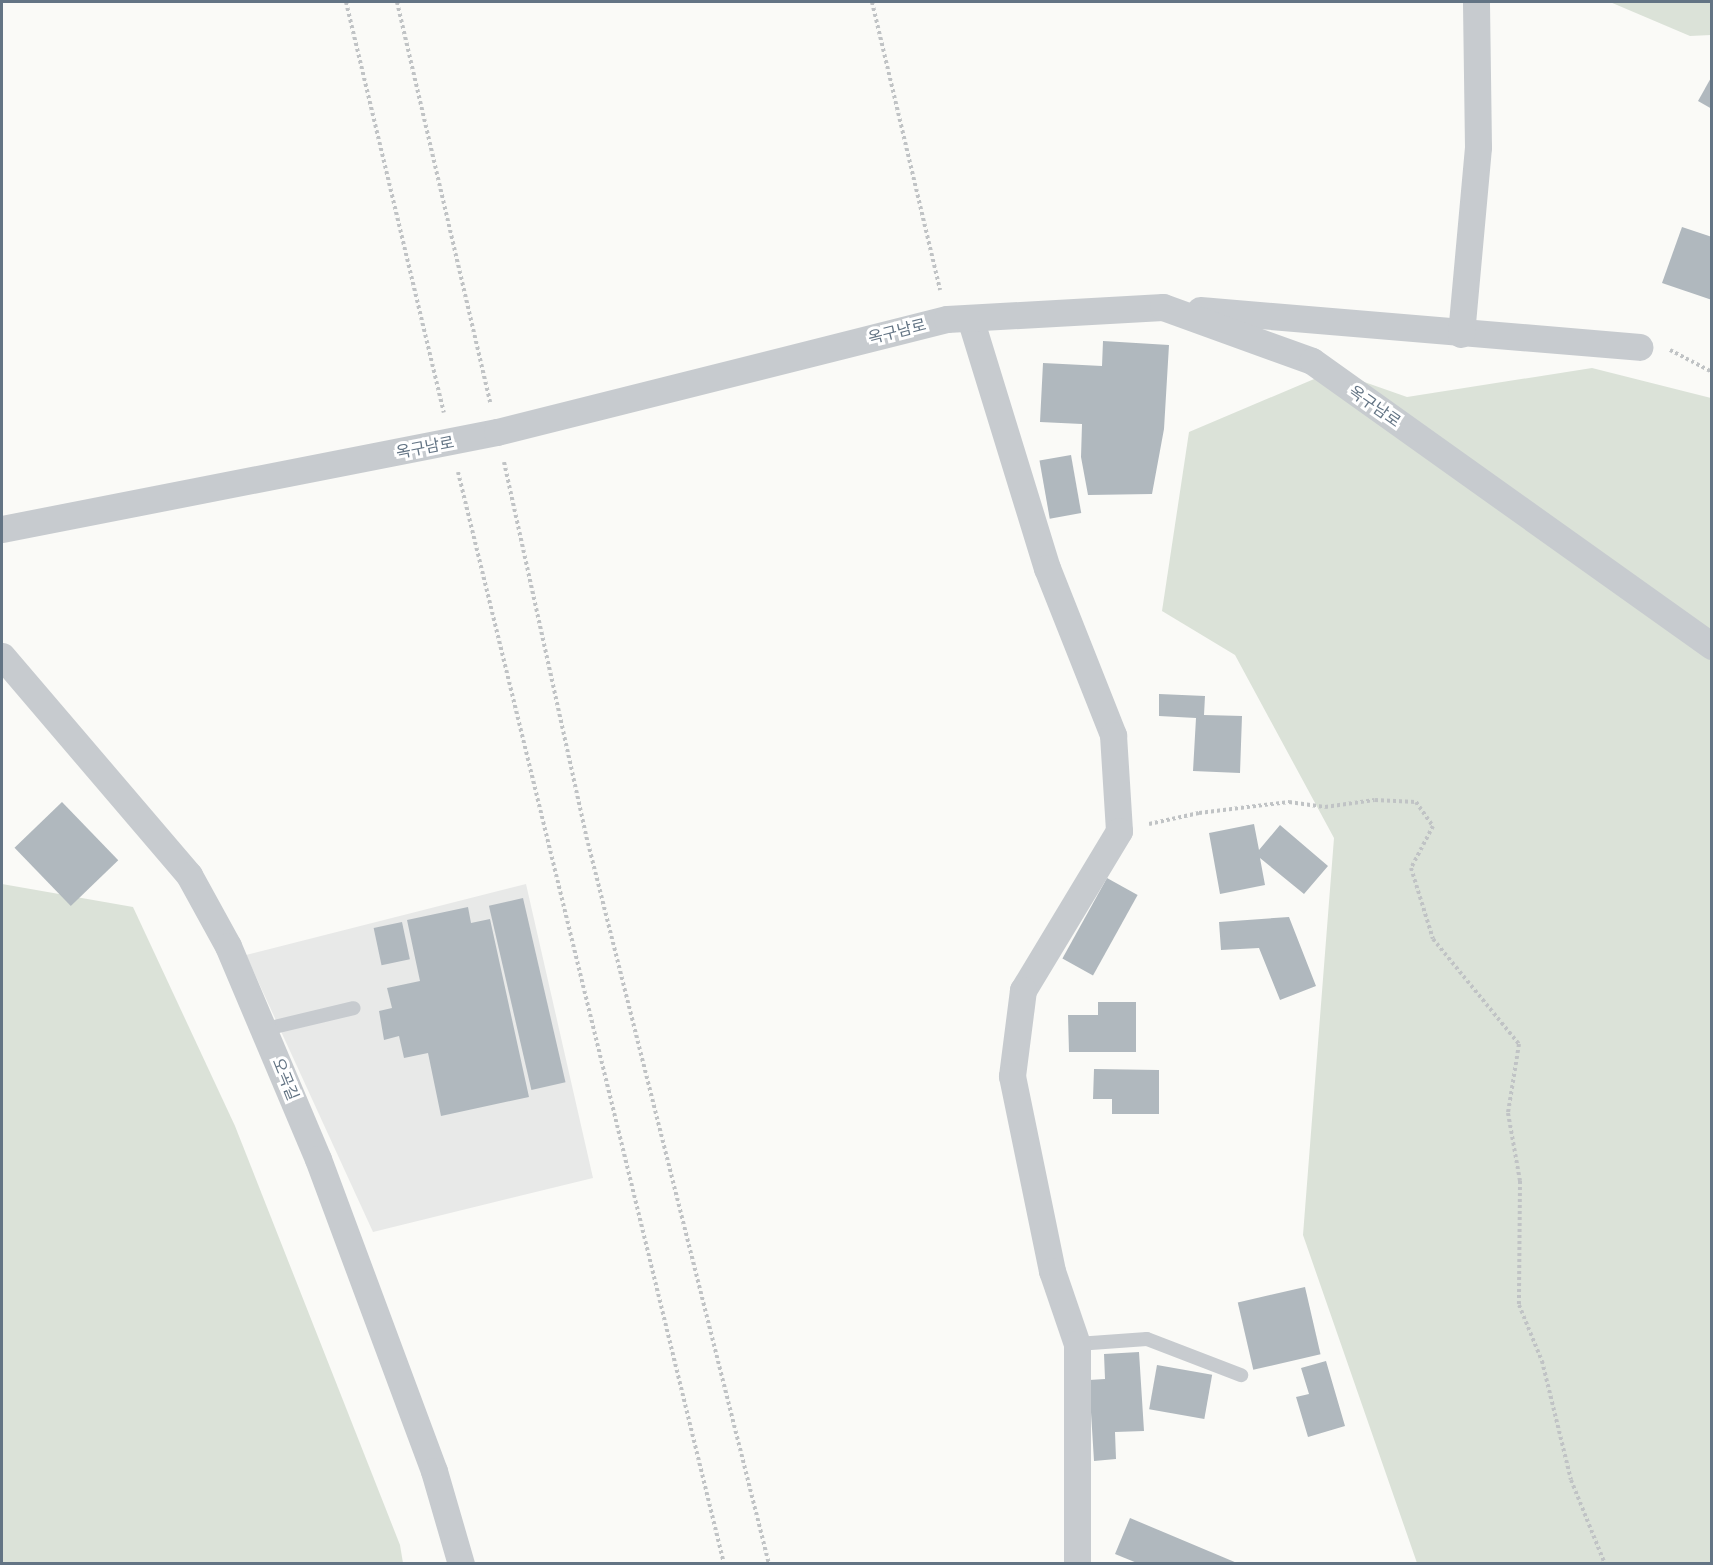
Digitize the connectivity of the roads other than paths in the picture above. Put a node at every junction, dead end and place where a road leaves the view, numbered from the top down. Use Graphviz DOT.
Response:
graph roads {
  1 [pos="1476,2"];
  2 [pos="1163,307"];
  3 [pos="959,318"];
  4 [pos="1461,334"];
  5 [pos="1639,347"];
  6 [pos="2,529"];
  7 [pos="1712,646"];
  8 [pos="2,656"];
  9 [pos="354,1008"];
  10 [pos="266,1029"];
  11 [pos="1077,1344"];
  12 [pos="1241,1374"];
  13 [pos="460,1563"];
  14 [pos="1077,1563"];
  1 -- 4 [label="street"];
  2 -- 3 [label="street, 옥구남로"];
  2 -- 4 [label="street"];
  2 -- 7 [label="street, 옥구남로"];
  3 -- 6 [label="street, 옥구남로"];
  3 -- 11 [label="street"];
  4 -- 5 [label="street"];
  8 -- 10 [label="street, 오곡길"];
  9 -- 10 [label="lane"];
  10 -- 13 [label="street, 오곡길"];
  11 -- 12 [label="lane"];
  11 -- 14 [label="street"];
}
